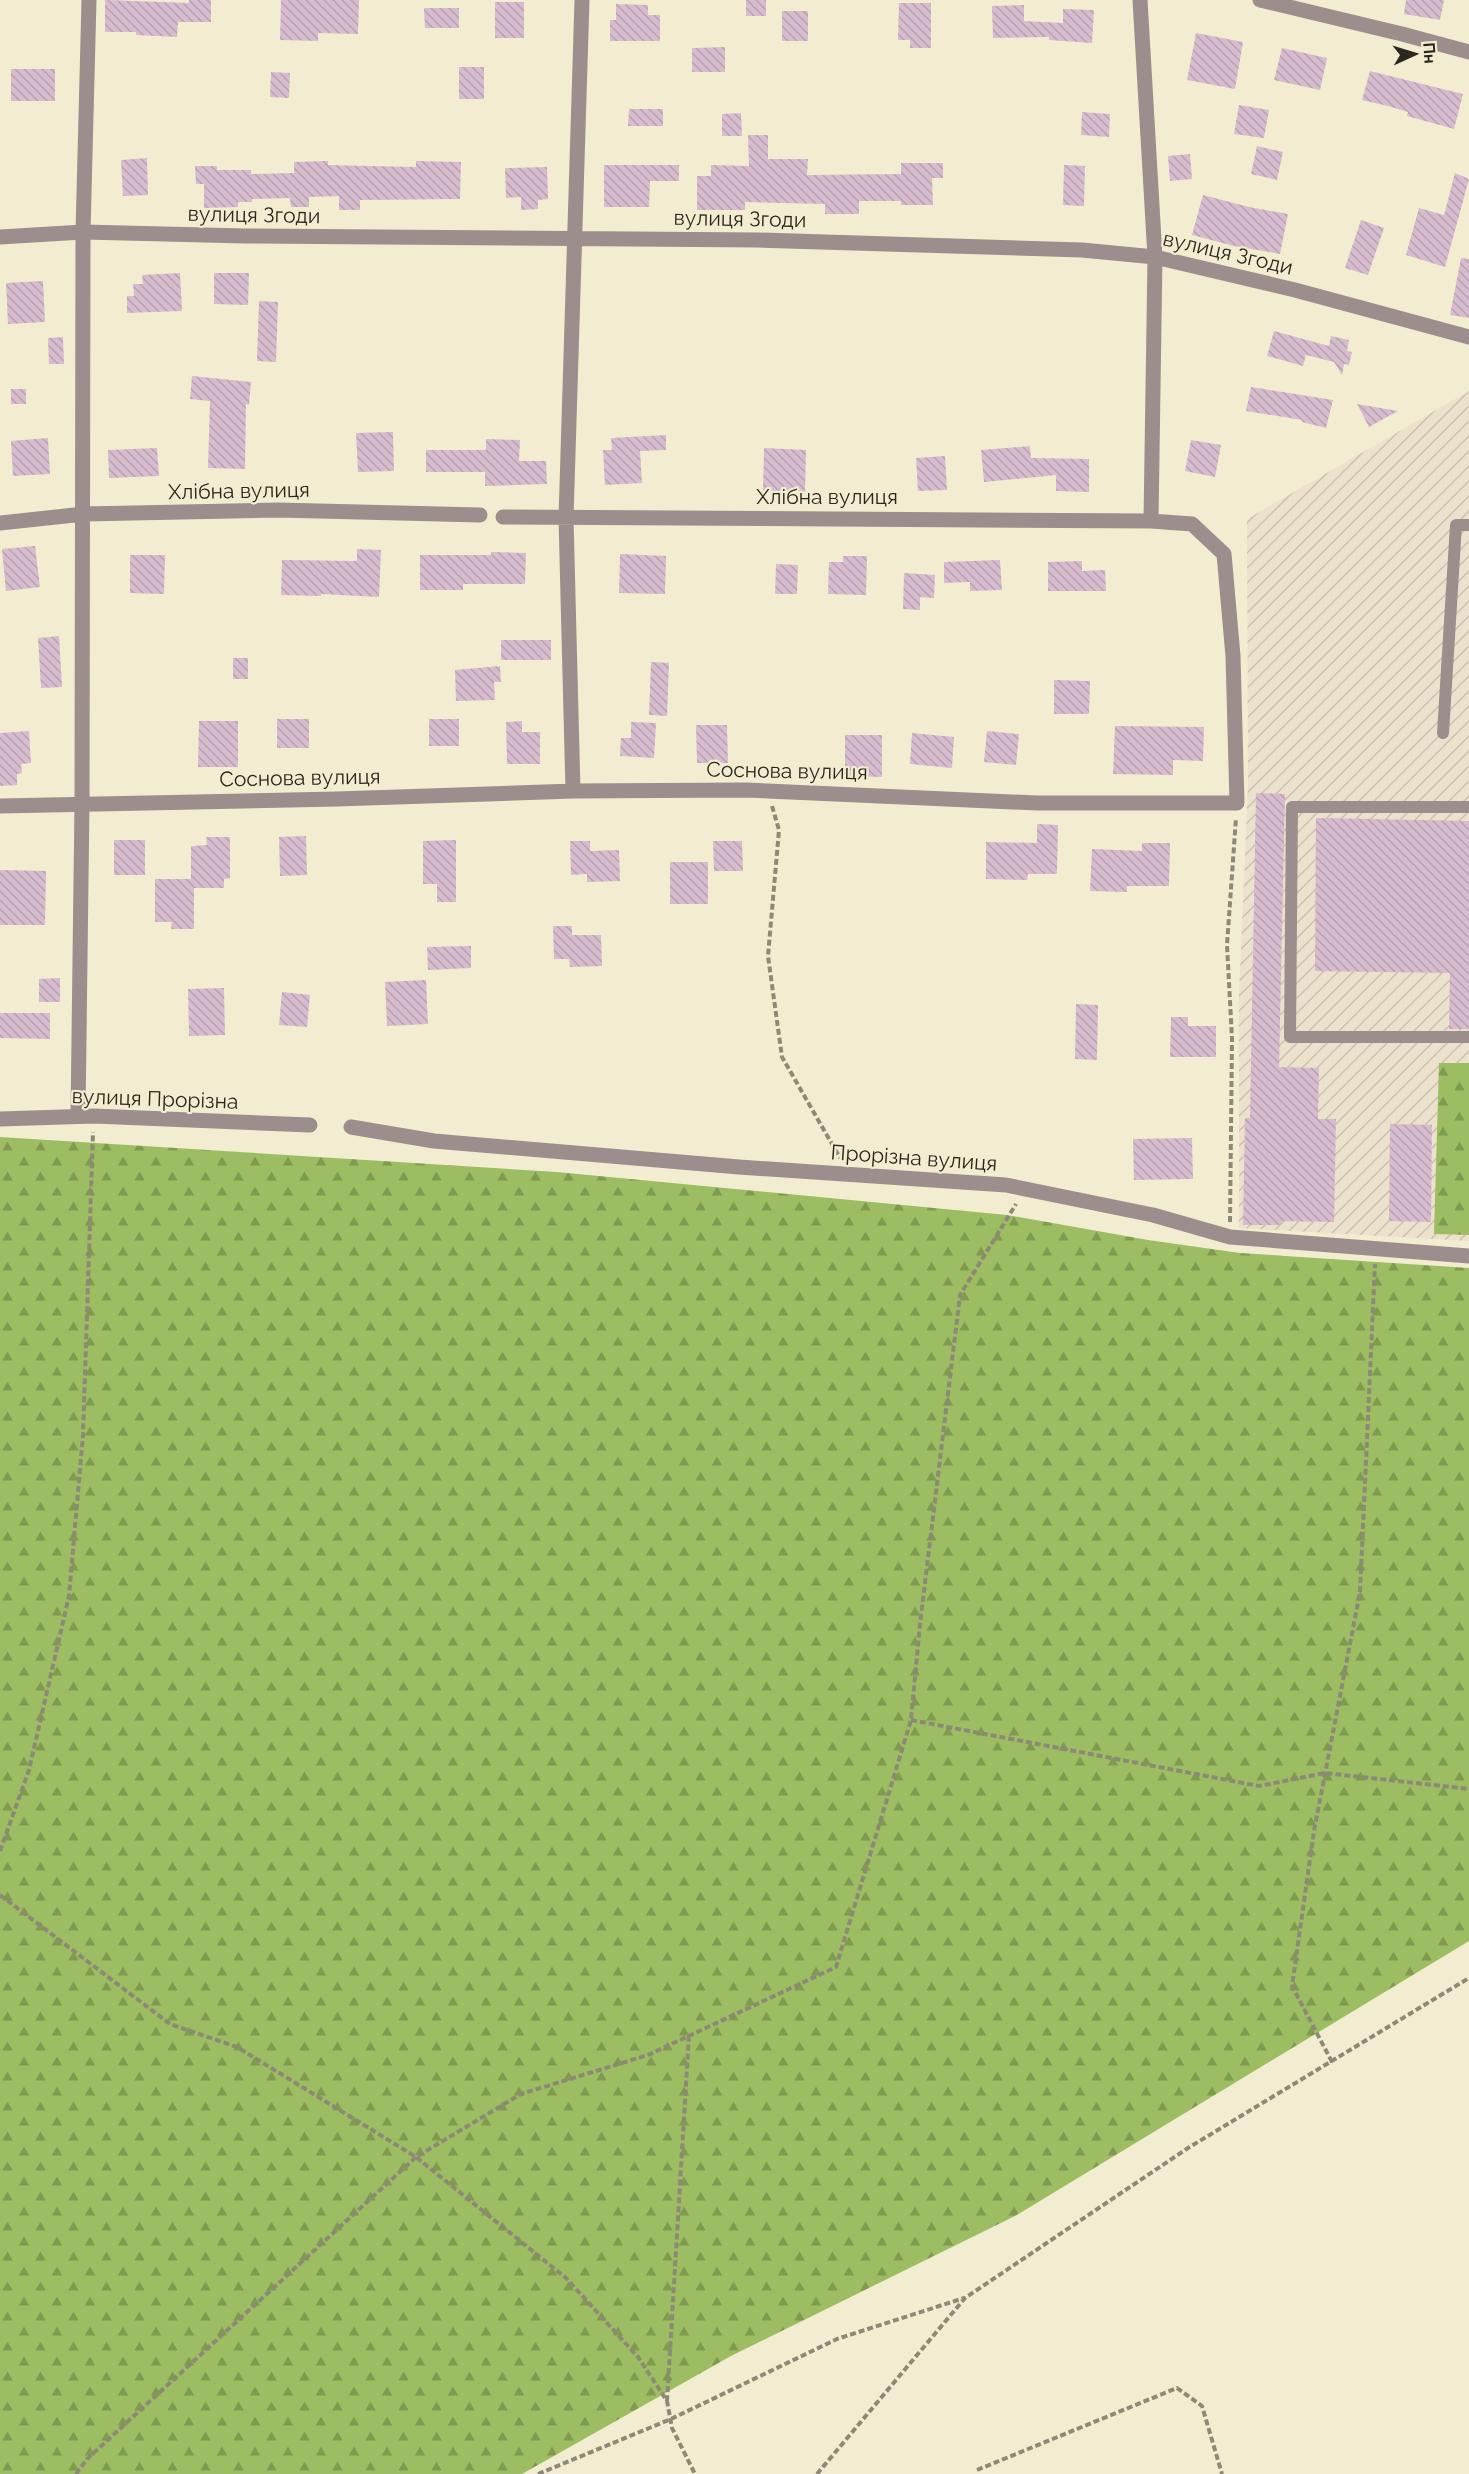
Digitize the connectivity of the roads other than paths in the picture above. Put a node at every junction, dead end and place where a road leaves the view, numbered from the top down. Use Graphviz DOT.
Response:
graph roads {
  1 [pos="89,0"];
  2 [pos="582,0"];
  3 [pos="1140,0"];
  4 [pos="1260,0"];
  5 [pos="1469,52"];
  6 [pos="83,231"];
  7 [pos="0,237"];
  8 [pos="575,238"];
  9 [pos="1155,257"];
  10 [pos="1469,337"];
  11 [pos="84,514"];
  12 [pos="480,515"];
  13 [pos="503,517"];
  14 [pos="566,518"];
  15 [pos="1151,521"];
  16 [pos="0,523"];
  17 [pos="1469,525"];
  18 [pos="1443,733"];
  19 [pos="573,791"];
  20 [pos="82,803"];
  21 [pos="0,806"];
  22 [pos="1469,807"];
  23 [pos="1469,1037"];
  24 [pos="78,1116"];
  25 [pos="0,1119"];
  26 [pos="310,1125"];
  27 [pos="351,1127"];
  28 [pos="1469,1256"];
  1 -- 6 [label="street"];
  2 -- 8 [label="street"];
  3 -- 9 [label="street"];
  4 -- 5 [label="street"];
  6 -- 7 [label="street, вулиця Згоди"];
  6 -- 8 [label="street, вулиця Згоди"];
  6 -- 11 [label="street"];
  8 -- 9 [label="street, вулиця Згоди"];
  8 -- 14 [label="street"];
  9 -- 10 [label="street, вулиця Згоди"];
  9 -- 15 [label="street"];
  11 -- 12 [label="street, Хлібна вулиця"];
  11 -- 16 [label="street, Хлібна вулиця"];
  11 -- 20 [label="street"];
  13 -- 14 [label="street, Хлібна вулиця"];
  14 -- 15 [label="street, Хлібна вулиця"];
  14 -- 19 [label="street"];
  15 -- 19 [label="street, Соснова вулиця"];
  17 -- 18 [label="lane"];
  19 -- 20 [label="street, Соснова вулиця"];
  20 -- 21 [label="street, Соснова вулиця"];
  20 -- 24 [label="street"];
  22 -- 23 [label="lane"];
  24 -- 25 [label="street, вулиця Прорізна"];
  24 -- 26 [label="street, вулиця Прорізна"];
  27 -- 28 [label="street, Прорізна вулиця"];
}
